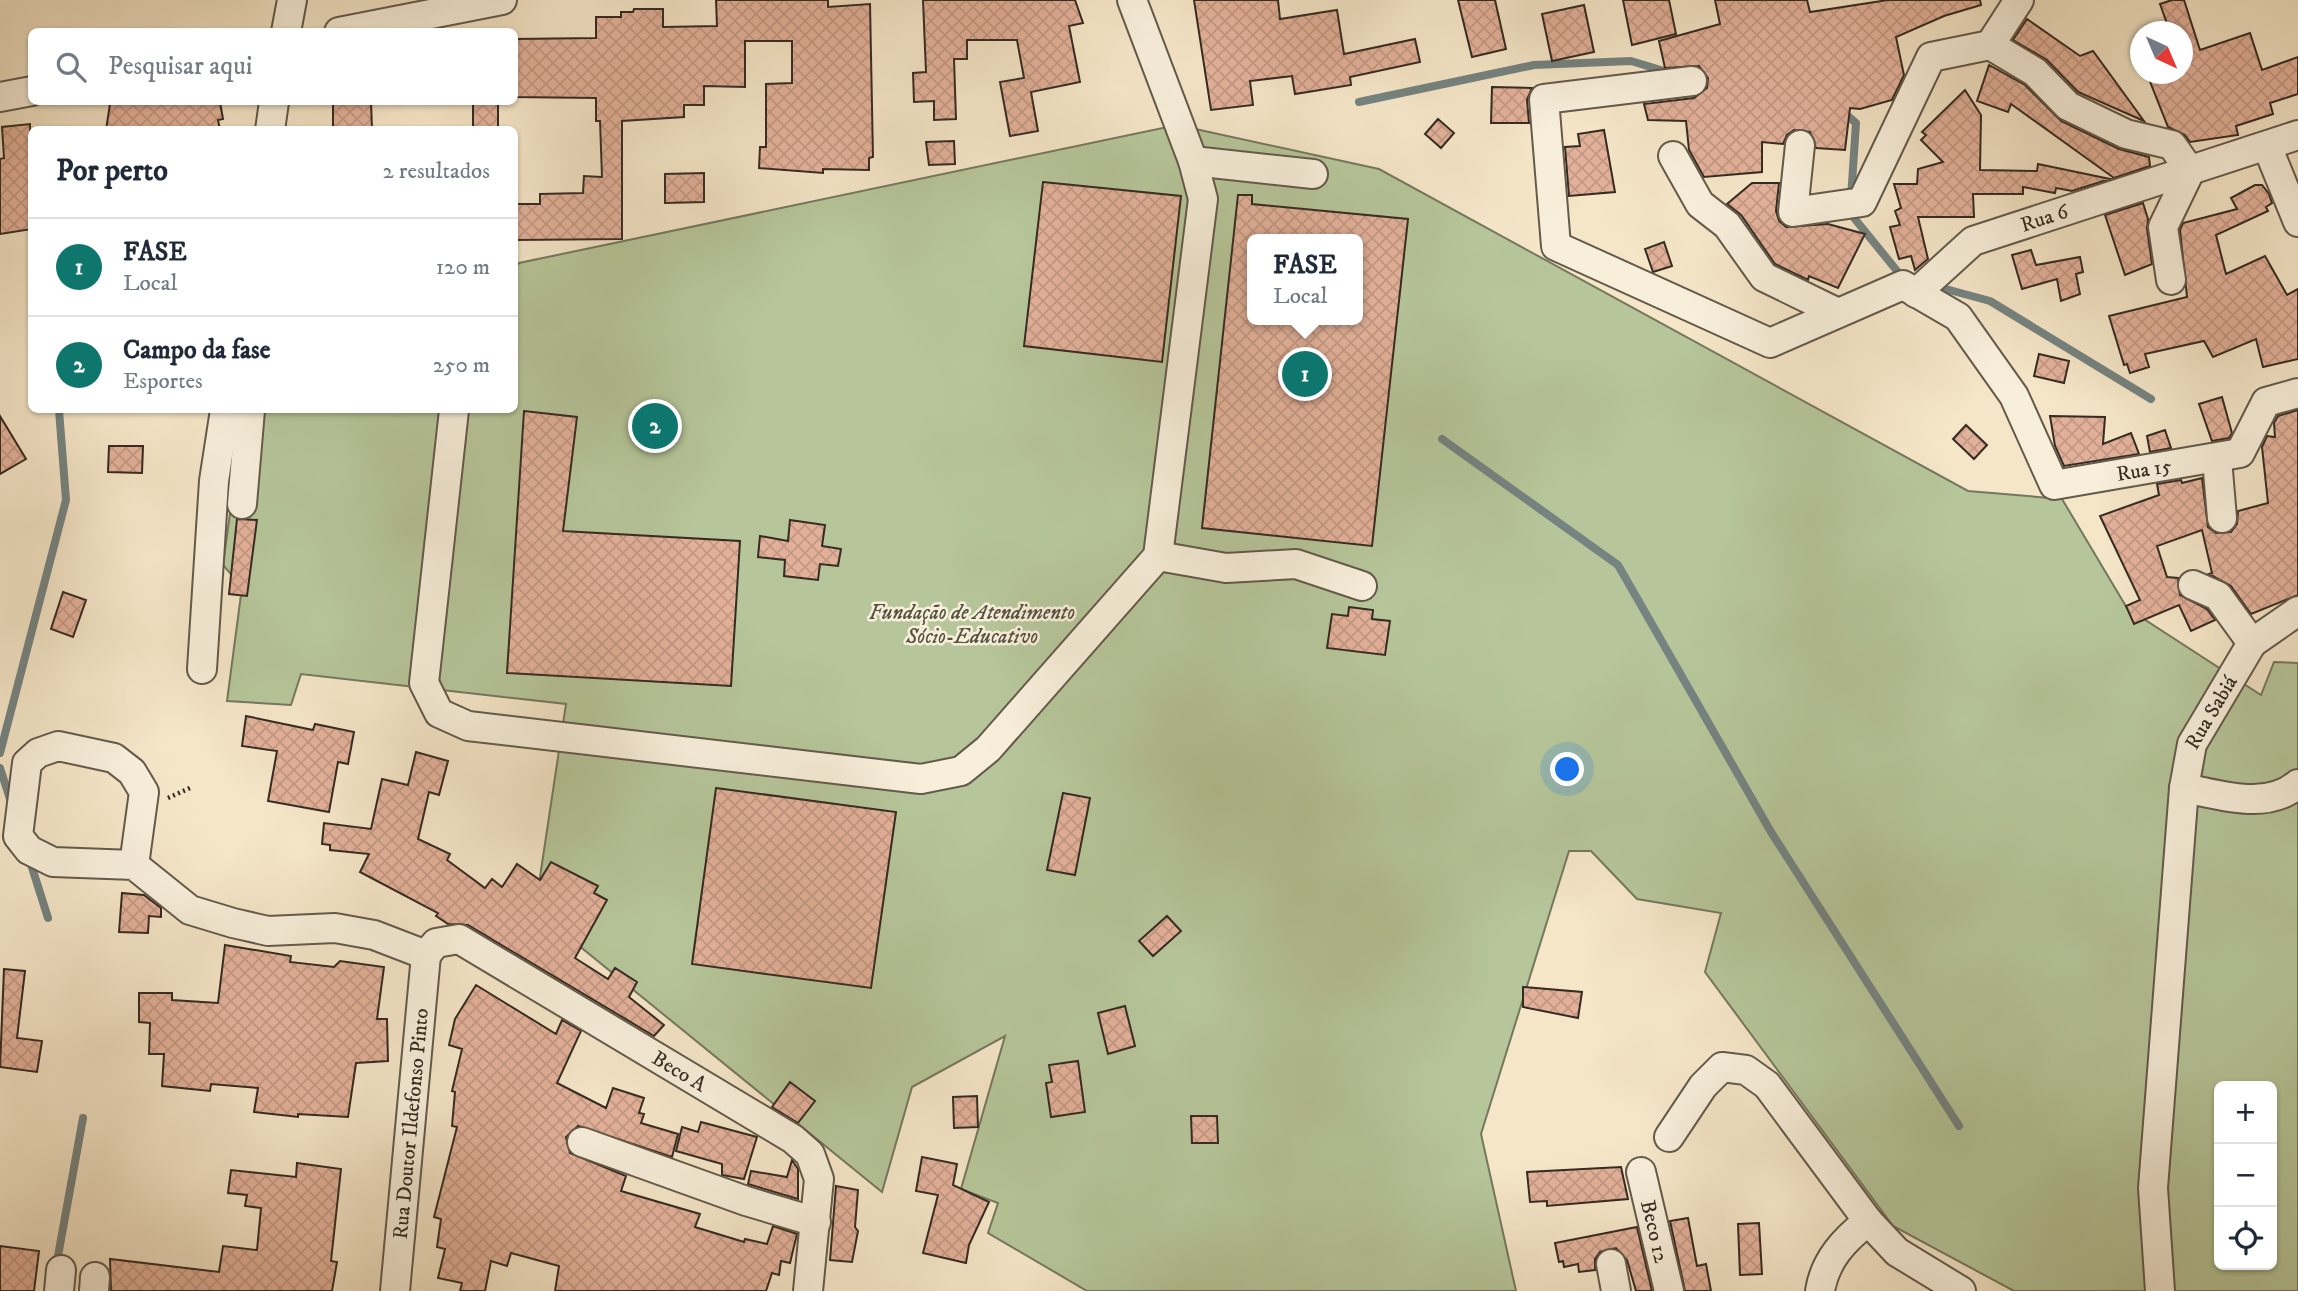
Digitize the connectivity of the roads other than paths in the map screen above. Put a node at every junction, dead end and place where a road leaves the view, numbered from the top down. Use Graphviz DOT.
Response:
graph roads {
  1 [pos="292,0"];
  2 [pos="502,0"];
  3 [pos="1132,0"];
  4 [pos="2019,0"];
  5 [pos="287,28"];
  6 [pos="359,28"];
  7 [pos="1990,45"];
  8 [pos="1692,81"];
  9 [pos="28,92"];
  10 [pos="0,97"];
  11 [pos="274,105"];
  12 [pos="271,126"];
  13 [pos="2298,135"];
  14 [pos="1800,145"];
  15 [pos="2267,146"];
  16 [pos="1673,156"];
  17 [pos="1193,161"];
  18 [pos="2190,171"];
  19 [pos="1312,174"];
  20 [pos="2298,222"];
  21 [pos="2171,280"];
  22 [pos="1916,293"];
  23 [pos="1838,313"];
  24 [pos="2298,393"];
  25 [pos="225,413"];
  26 [pos="250,413"];
  27 [pos="455,413"];
  28 [pos="2217,459"];
  29 [pos="242,503"];
  30 [pos="2222,518"];
  31 [pos="1158,556"];
  32 [pos="2193,585"];
  33 [pos="1362,586"];
  34 [pos="2298,611"];
  35 [pos="2252,643"];
  36 [pos="202,669"];
  37 [pos="2298,784"];
  38 [pos="2184,788"];
  39 [pos="134,865"];
  40 [pos="426,955"];
  41 [pos="1668,1137"];
  42 [pos="582,1142"];
  43 [pos="1641,1172"];
  44 [pos="1868,1221"];
  45 [pos="816,1222"];
  46 [pos="395,1291"];
  47 [pos="808,1291"];
  48 [pos="1669,1291"];
  49 [pos="1820,1291"];
  50 [pos="1961,1291"];
  51 [pos="2160,1291"];
  1 -- 5 [label="street"];
  2 -- 6 [label="street"];
  3 -- 17 [label="street"];
  4 -- 7 [label="street"];
  7 -- 14 [label="street"];
  7 -- 18 [label="street"];
  8 -- 23 [label="street"];
  9 -- 10 [label="street"];
  11 -- 12 [label="street"];
  13 -- 15 [label="street, Rua 6"];
  15 -- 18 [label="street, Rua 6"];
  15 -- 20 [label="street"];
  16 -- 23 [label="street"];
  17 -- 19 [label="street"];
  17 -- 31 [label="street"];
  18 -- 21 [label="street"];
  18 -- 22 [label="street, Rua 6"];
  22 -- 23 [label="street"];
  22 -- 28 [label="street, Rua 15"];
  24 -- 28 [label="street, Rua 15"];
  25 -- 36 [label="street"];
  26 -- 29 [label="street"];
  27 -- 31 [label="street"];
  28 -- 30 [label="street"];
  31 -- 33 [label="street"];
  32 -- 35 [label="street"];
  34 -- 35 [label="street"];
  35 -- 38 [label="street, Rua Sabiá"];
  37 -- 38 [label="street"];
  38 -- 51 [label="street, Rua Sabiá"];
  39 -- 39 [label="street"];
  39 -- 40 [label="street"];
  40 -- 45 [label="street, Beco A"];
  40 -- 46 [label="street, Rua Doutor Ildefonso Pinto"];
  41 -- 44 [label="street"];
  42 -- 45 [label="street"];
  43 -- 48 [label="street, Beco 12"];
  44 -- 49 [label="street"];
  44 -- 50 [label="street"];
  45 -- 47 [label="street, Beco A"];
}
